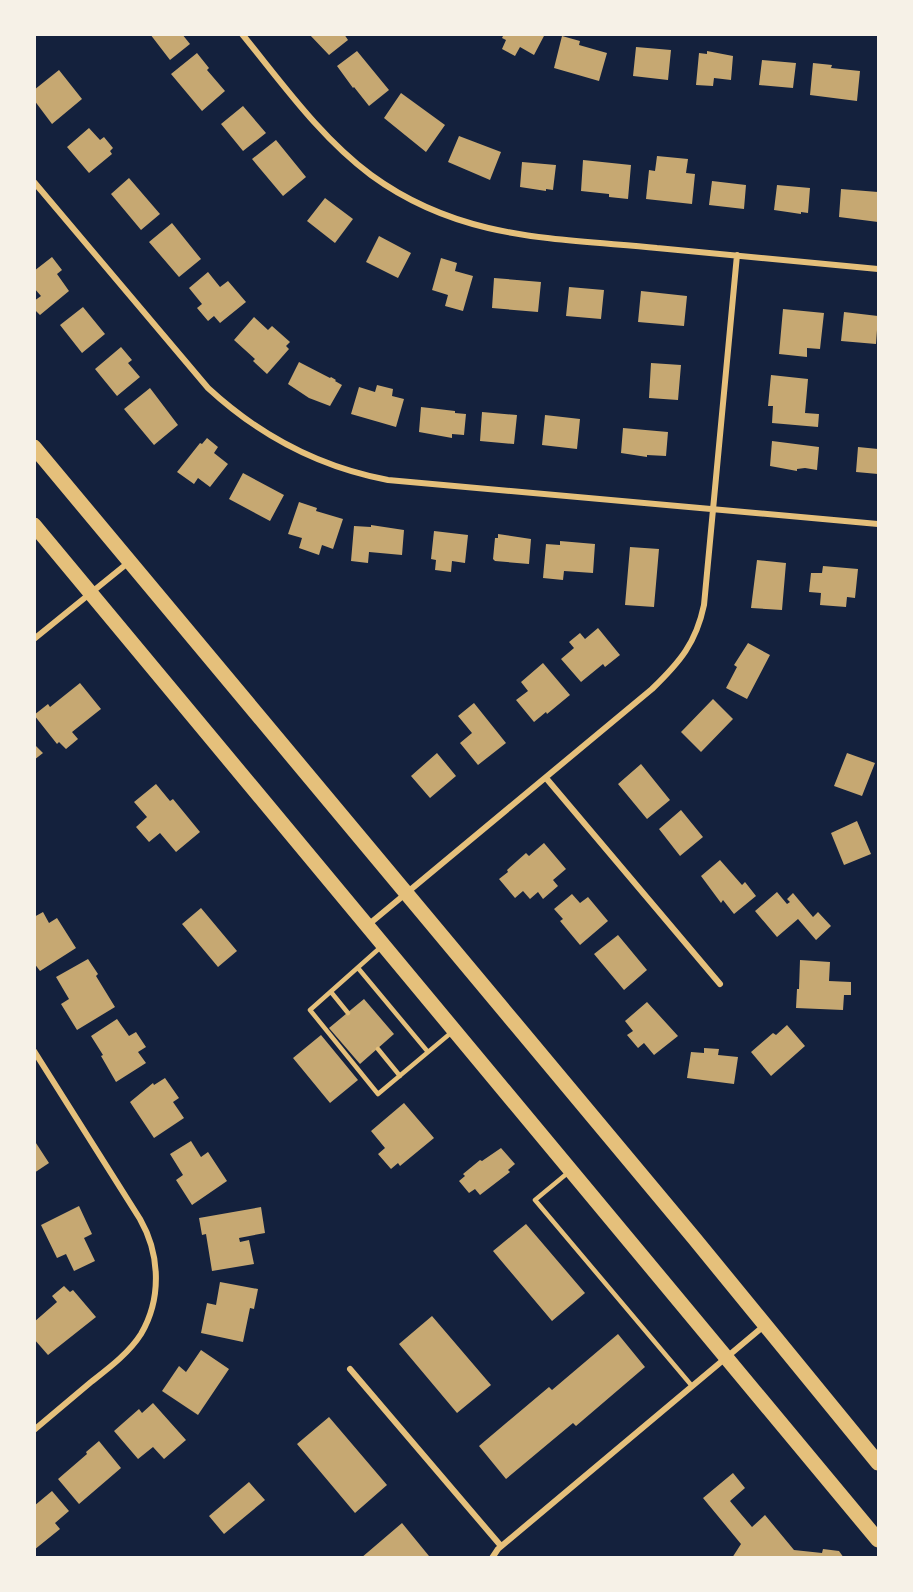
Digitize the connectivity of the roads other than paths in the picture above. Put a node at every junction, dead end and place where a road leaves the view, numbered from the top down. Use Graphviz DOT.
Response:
graph roads {
  1 [pos="242,34"];
  2 [pos="34,182"];
  3 [pos="737,255"];
  4 [pos="879,269"];
  5 [pos="34,447"];
  6 [pos="713,509"];
  7 [pos="879,524"];
  8 [pos="34,525"];
  9 [pos="130,562"];
  10 [pos="91,593"];
  11 [pos="34,639"];
  12 [pos="546,778"];
  13 [pos="406,893"];
  14 [pos="367,926"];
  15 [pos="383,945"];
  16 [pos="358,968"];
  17 [pos="720,984"];
  18 [pos="330,992"];
  19 [pos="348,1012"];
  20 [pos="454,1030"];
  21 [pos="378,1049"];
  22 [pos="34,1051"];
  23 [pos="428,1052"];
  24 [pos="400,1076"];
  25 [pos="571,1170"];
  26 [pos="765,1324"];
  27 [pos="727,1358"];
  28 [pos="350,1369"];
  29 [pos="692,1386"];
  30 [pos="34,1430"];
  31 [pos="879,1463"];
  32 [pos="879,1540"];
  33 [pos="501,1546"];
  34 [pos="492,1557"];
  1 -- 3 [label="street"];
  2 -- 6 [label="street"];
  3 -- 4 [label="street"];
  3 -- 6 [label="street"];
  5 -- 9 [label="main road"];
  6 -- 7 [label="street"];
  6 -- 12 [label="street"];
  8 -- 10 [label="main road"];
  9 -- 10 [label="street"];
  9 -- 13 [label="main road"];
  10 -- 11 [label="street"];
  10 -- 14 [label="main road"];
  12 -- 13 [label="street"];
  12 -- 17 [label="street"];
  13 -- 14 [label="street"];
  13 -- 26 [label="main road"];
  14 -- 15 [label="main road"];
  15 -- 16 [label="lane"];
  15 -- 20 [label="main road"];
  16 -- 18 [label="lane"];
  16 -- 23 [label="lane"];
  18 -- 19 [label="lane"];
  18 -- 24 [label="lane"];
  20 -- 23 [label="lane"];
  20 -- 25 [label="main road"];
  21 -- 24 [label="lane"];
  22 -- 30 [label="street"];
  23 -- 24 [label="lane"];
  25 -- 27 [label="main road"];
  25 -- 29 [label="lane"];
  26 -- 27 [label="street"];
  26 -- 31 [label="main road"];
  27 -- 29 [label="street"];
  27 -- 32 [label="main road"];
  28 -- 33 [label="street"];
  29 -- 33 [label="street"];
  33 -- 34 [label="street"];
}
